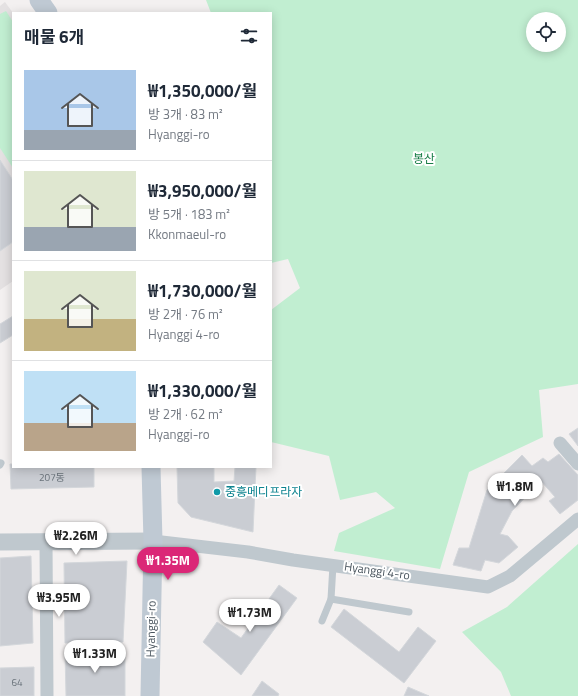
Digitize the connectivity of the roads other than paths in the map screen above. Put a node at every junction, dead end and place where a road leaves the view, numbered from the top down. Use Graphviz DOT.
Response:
graph roads {
  1 [pos="39,0"];
  2 [pos="47,12"];
  3 [pos="560,443"];
  4 [pos="578,464"];
  5 [pos="151,468"];
  6 [pos="578,519"];
  7 [pos="46,541"];
  8 [pos="153,541"];
  9 [pos="0,542"];
  10 [pos="333,565"];
  11 [pos="331,600"];
  12 [pos="409,612"];
  13 [pos="322,621"];
  14 [pos="47,696"];
  15 [pos="150,696"];
  1 -- 2 [label="main road"];
  3 -- 4 [label="street"];
  5 -- 8 [label="main road, Hyanggi-ro"];
  6 -- 10 [label="street, Hyanggi 4-ro"];
  7 -- 8 [label="street"];
  7 -- 9 [label="street"];
  7 -- 14 [label="street"];
  8 -- 10 [label="street, Hyanggi 4-ro"];
  8 -- 15 [label="main road, Hyanggi-ro"];
  10 -- 11 [label="lane"];
  11 -- 12 [label="lane"];
  11 -- 13 [label="lane"];
}
